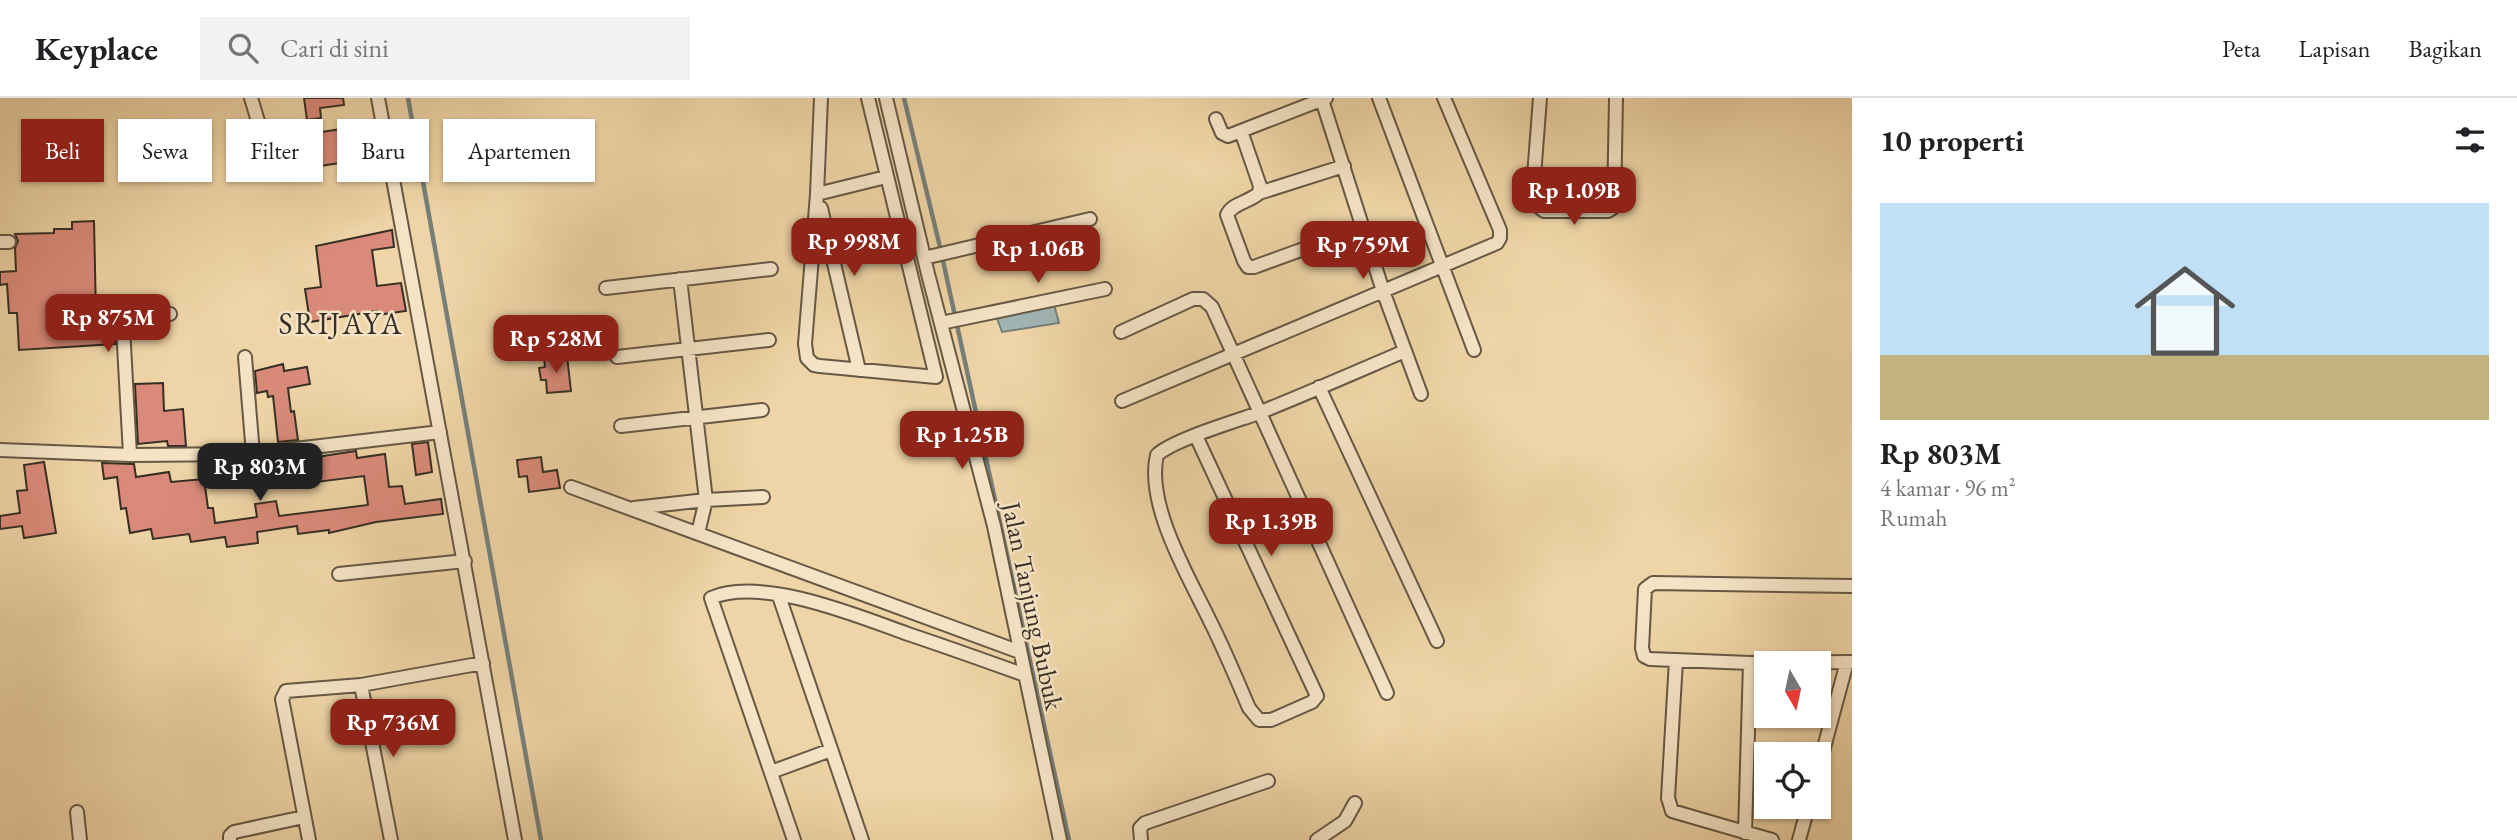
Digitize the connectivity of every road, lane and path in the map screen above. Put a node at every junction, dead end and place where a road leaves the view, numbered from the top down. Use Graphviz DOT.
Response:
graph roads {
  1 [pos="251,98"];
  2 [pos="378,98"];
  3 [pos="821,98"];
  4 [pos="868,98"];
  5 [pos="886,98"];
  6 [pos="1379,98"];
  7 [pos="1444,98"];
  8 [pos="1539,98"];
  9 [pos="1616,98"];
  10 [pos="1324,99"];
  11 [pos="257,119"];
  12 [pos="1216,119"];
  13 [pos="1241,131"];
  14 [pos="1344,166"];
  15 [pos="906,180"];
  16 [pos="887,181"];
  17 [pos="1259,193"];
  18 [pos="817,194"];
  19 [pos="1090,219"];
  20 [pos="1364,227"];
  21 [pos="930,257"];
  22 [pos="1444,265"];
  23 [pos="771,269"];
  24 [pos="680,279"];
  25 [pos="606,288"];
  26 [pos="1105,289"];
  27 [pos="1383,291"];
  28 [pos="170,314"];
  29 [pos="945,322"];
  30 [pos="1121,332"];
  31 [pos="769,340"];
  32 [pos="688,348"];
  33 [pos="1475,350"];
  34 [pos="1405,351"];
  35 [pos="1233,354"];
  36 [pos="245,357"];
  37 [pos="617,357"];
  38 [pos="859,370"];
  39 [pos="1319,387"];
  40 [pos="1421,394"];
  41 [pos="1122,401"];
  42 [pos="762,410"];
  43 [pos="1260,412"];
  44 [pos="696,416"];
  45 [pos="621,426"];
  46 [pos="440,432"];
  47 [pos="1196,436"];
  48 [pos="0,450"];
  49 [pos="253,454"];
  50 [pos="130,455"];
  51 [pos="571,487"];
  52 [pos="763,497"];
  53 [pos="706,500"];
  54 [pos="630,509"];
  55 [pos="698,533"];
  56 [pos="465,561"];
  57 [pos="339,574"];
  58 [pos="1852,586"];
  59 [pos="779,596"];
  60 [pos="1437,641"];
  61 [pos="1020,652"];
  62 [pos="1676,660"];
  63 [pos="1850,662"];
  64 [pos="483,663"];
  65 [pos="1750,663"];
  66 [pos="1025,675"];
  67 [pos="361,685"];
  68 [pos="1387,693"];
  69 [pos="1826,742"];
  70 [pos="831,750"];
  71 [pos="771,772"];
  72 [pos="1268,781"];
  73 [pos="1355,803"];
  74 [pos="77,812"];
  75 [pos="304,817"];
  76 [pos="1805,819"];
  77 [pos="1745,833"];
  78 [pos="80,840"];
  79 [pos="230,840"];
  80 [pos="309,840"];
  81 [pos="391,840"];
  82 [pos="515,840"];
  83 [pos="794,840"];
  84 [pos="862,840"];
  85 [pos="1060,840"];
  86 [pos="1141,840"];
  87 [pos="1317,840"];
  88 [pos="1772,840"];
  89 [pos="1799,840"];
  1 -- 11 [label="street"];
  2 -- 46 [label="street"];
  3 -- 18 [label="street"];
  4 -- 16 [label="street"];
  5 -- 15 [label="street, Jalan Tanjung Bubuk"];
  6 -- 22 [label="street"];
  7 -- 22 [label="street"];
  8 -- 9 [label="street"];
  10 -- 13 [label="street"];
  10 -- 14 [label="street"];
  12 -- 13 [label="street"];
  13 -- 17 [label="street"];
  14 -- 17 [label="street"];
  14 -- 20 [label="street"];
  15 -- 16 [label="street"];
  15 -- 21 [label="street, Jalan Tanjung Bubuk"];
  16 -- 18 [label="street"];
  16 -- 38 [label="street"];
  17 -- 20 [label="street"];
  18 -- 38 [label="street"];
  18 -- 38 [label="street"];
  19 -- 21 [label="street"];
  20 -- 27 [label="street"];
  21 -- 29 [label="street, Jalan Tanjung Bubuk"];
  22 -- 27 [label="street"];
  22 -- 33 [label="street"];
  23 -- 24 [label="street"];
  24 -- 25 [label="street"];
  24 -- 32 [label="street"];
  26 -- 29 [label="street"];
  27 -- 34 [label="street"];
  27 -- 35 [label="street"];
  28 -- 50 [label="street"];
  29 -- 61 [label="street, Jalan Tanjung Bubuk"];
  30 -- 35 [label="street"];
  31 -- 32 [label="street"];
  32 -- 37 [label="street"];
  32 -- 44 [label="street"];
  34 -- 39 [label="street"];
  34 -- 40 [label="street"];
  35 -- 41 [label="street"];
  35 -- 43 [label="street"];
  36 -- 49 [label="street"];
  39 -- 43 [label="street"];
  39 -- 60 [label="street"];
  42 -- 44 [label="street"];
  43 -- 47 [label="street"];
  43 -- 68 [label="street"];
  44 -- 45 [label="street"];
  44 -- 53 [label="street"];
  46 -- 49 [label="street"];
  46 -- 56 [label="street"];
  47 -- 47 [label="street"];
  48 -- 50 [label="street"];
  49 -- 50 [label="street"];
  51 -- 54 [label="street"];
  52 -- 53 [label="street"];
  53 -- 54 [label="street"];
  53 -- 55 [label="street"];
  54 -- 55 [label="street"];
  55 -- 61 [label="street"];
  56 -- 57 [label="street"];
  56 -- 64 [label="street"];
  58 -- 62 [label="street"];
  59 -- 66 [label="street"];
  59 -- 70 [label="street"];
  59 -- 71 [label="street"];
  61 -- 66 [label="street, Jalan Tanjung Bubuk"];
  62 -- 65 [label="street"];
  62 -- 77 [label="street"];
  63 -- 65 [label="street"];
  63 -- 69 [label="street"];
  64 -- 67 [label="street"];
  64 -- 82 [label="street"];
  65 -- 77 [label="street"];
  66 -- 85 [label="street, Jalan Tanjung Bubuk"];
  67 -- 75 [label="street"];
  67 -- 81 [label="street"];
  70 -- 71 [label="street"];
  70 -- 84 [label="street"];
  71 -- 83 [label="street"];
  72 -- 86 [label="street"];
  73 -- 87 [label="street"];
  74 -- 78 [label="street"];
  75 -- 79 [label="street"];
  75 -- 80 [label="street"];
  76 -- 89 [label="street"];
  77 -- 88 [label="street"];
}
